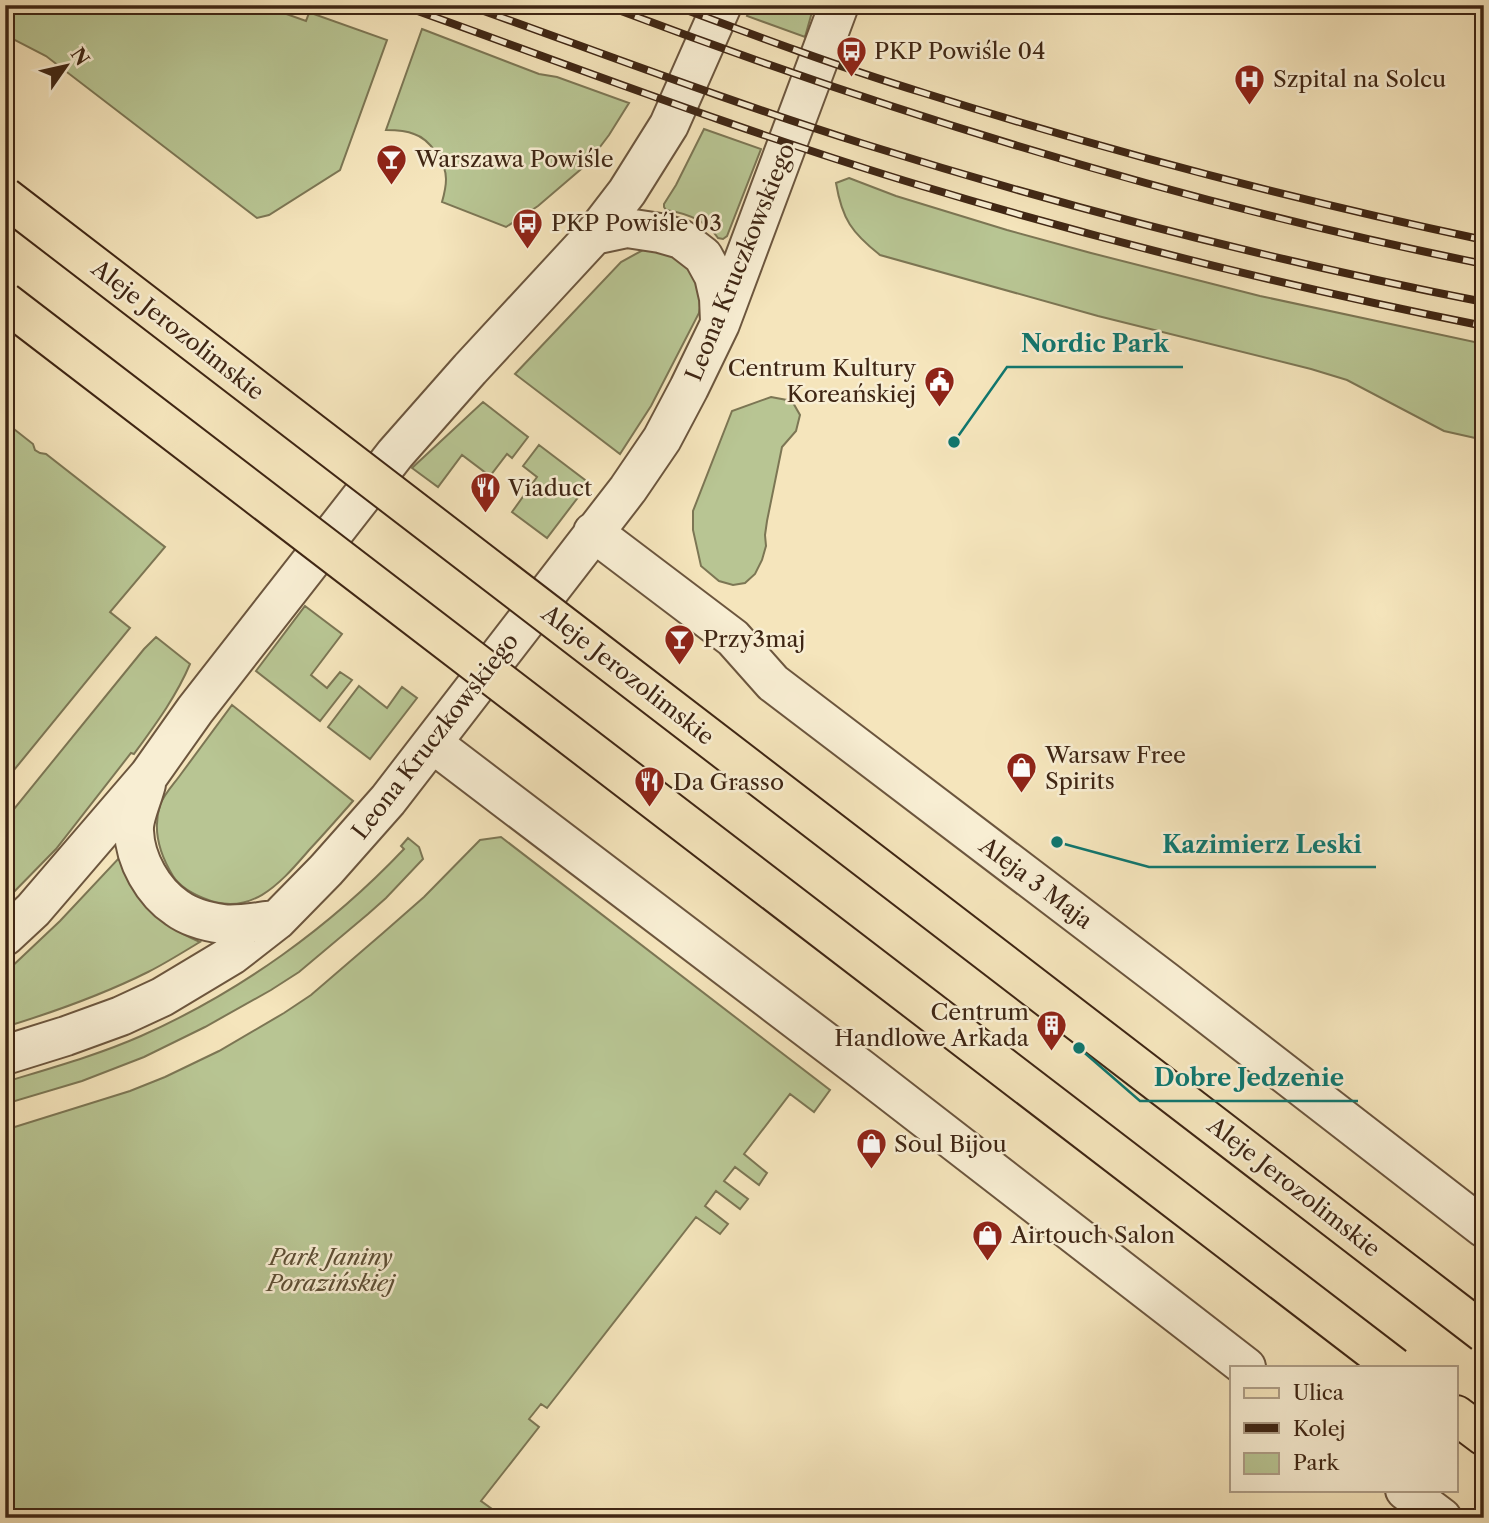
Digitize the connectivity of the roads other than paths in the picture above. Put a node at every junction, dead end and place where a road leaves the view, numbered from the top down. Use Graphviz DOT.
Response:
graph roads {
  1 [pos="722,5"];
  2 [pos="839,5"];
  3 [pos="5,197"];
  4 [pos="594,235"];
  5 [pos="5,302"];
  6 [pos="720,324"];
  7 [pos="593,532"];
  8 [pos="432,743"];
  9 [pos="149,775"];
  10 [pos="277,920"];
  11 [pos="5,936"];
  12 [pos="5,1055"];
  13 [pos="1484,1228"];
  14 [pos="1484,1333"];
  15 [pos="1245,1366"];
  16 [pos="1393,1366"];
  17 [pos="1458,1416"];
  18 [pos="1484,1436"];
  19 [pos="1408,1492"];
  20 [pos="1442,1518"];
  1 -- 4 [label="street"];
  2 -- 6 [label="street, Leona Kruczkowskiego"];
  3 -- 14 [label="main road, Aleje Jerozolimskie, bridge"];
  4 -- 6 [label="street"];
  4 -- 9 [label="street"];
  5 -- 16 [label="main road, bridge"];
  6 -- 7 [label="street, Leona Kruczkowskiego"];
  7 -- 8 [label="street, Leona Kruczkowskiego"];
  7 -- 13 [label="street, Aleja 3 Maja"];
  8 -- 10 [label="street, Leona Kruczkowskiego"];
  8 -- 15 [label="street"];
  9 -- 10 [label="street"];
  9 -- 11 [label="street"];
  10 -- 12 [label="street, Leona Kruczkowskiego"];
  17 -- 18 [label="main road"];
  19 -- 20 [label="street"];
}
